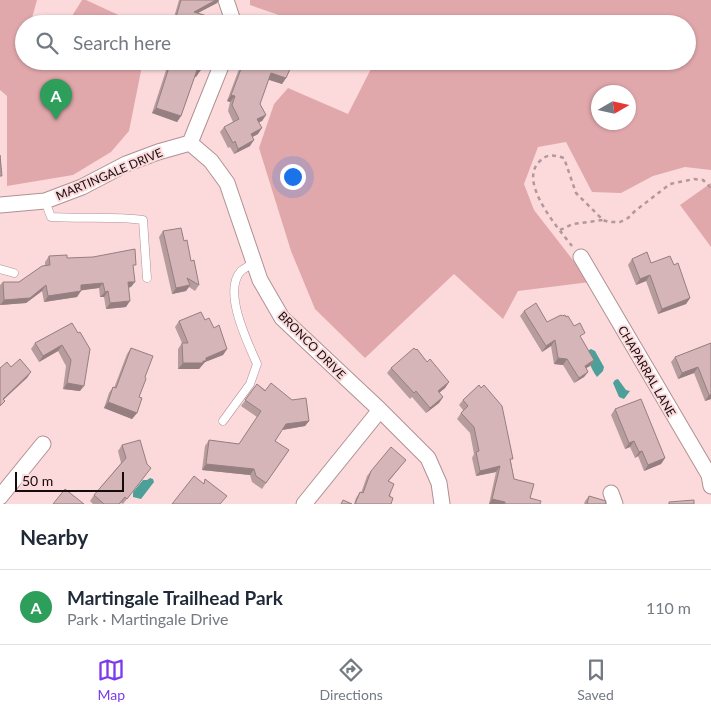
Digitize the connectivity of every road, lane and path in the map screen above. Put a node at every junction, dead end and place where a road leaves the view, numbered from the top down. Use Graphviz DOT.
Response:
graph roads {
  1 [pos="226,0"];
  2 [pos="231,15"];
  3 [pos="219,70"];
  4 [pos="190,144"];
  5 [pos="711,188"];
  6 [pos="45,201"];
  7 [pos="0,205"];
  8 [pos="603,220"];
  9 [pos="560,230"];
  10 [pos="581,257"];
  11 [pos="254,262"];
  12 [pos="0,269"];
  13 [pos="14,273"];
  14 [pos="147,278"];
  15 [pos="380,410"];
  16 [pos="223,421"];
  17 [pos="43,444"];
  18 [pos="711,486"];
  19 [pos="0,497"];
  20 [pos="304,504"];
  21 [pos="442,504"];
  1 -- 2 [label="street"];
  3 -- 4 [label="street"];
  4 -- 6 [label="street, MARTINGALE DRIVE"];
  4 -- 11 [label="street, BRONCO DRIVE"];
  5 -- 8 [label="path"];
  6 -- 7 [label="street, MARTINGALE DRIVE"];
  6 -- 14 [label="lane"];
  8 -- 9 [label="path"];
  8 -- 9 [label="path"];
  9 -- 10 [label="path"];
  10 -- 18 [label="street, CHAPARRAL LANE"];
  11 -- 15 [label="street, BRONCO DRIVE"];
  11 -- 16 [label="lane"];
  12 -- 13 [label="lane"];
  15 -- 20 [label="street"];
  15 -- 21 [label="street, BRONCO DRIVE"];
  17 -- 19 [label="street"];
}
